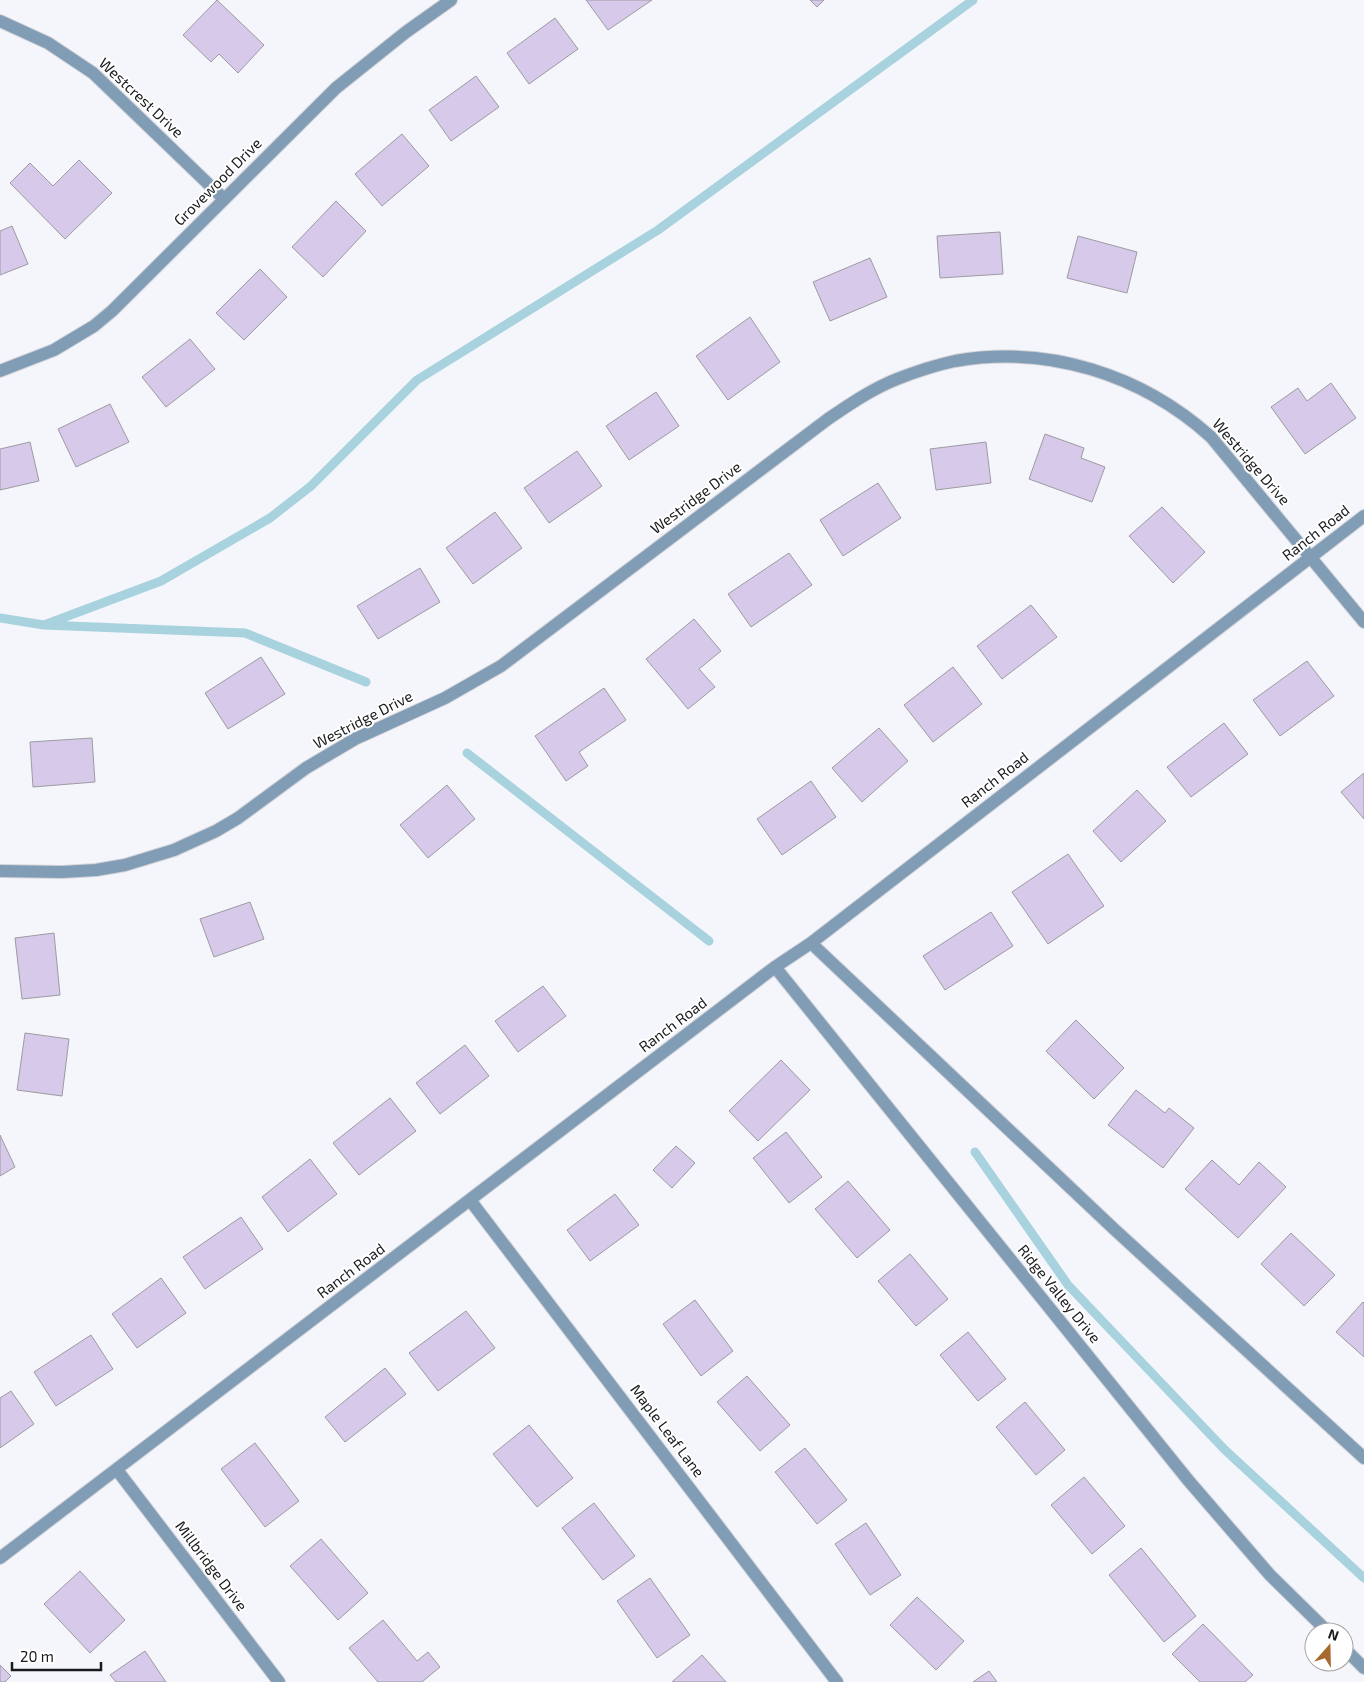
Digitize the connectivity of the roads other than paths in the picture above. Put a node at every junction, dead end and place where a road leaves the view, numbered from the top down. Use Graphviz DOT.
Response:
graph roads {
  1 [pos="451,0"];
  2 [pos="0,21"];
  3 [pos="224,199"];
  4 [pos="0,371"];
  5 [pos="1364,516"];
  6 [pos="1311,557"];
  7 [pos="1364,622"];
  8 [pos="0,871"];
  9 [pos="811,943"];
  10 [pos="775,967"];
  11 [pos="470,1200"];
  12 [pos="1364,1458"];
  13 [pos="117,1470"];
  14 [pos="0,1558"];
  15 [pos="1318,1622"];
  16 [pos="1354,1658"];
  17 [pos="1364,1668"];
  18 [pos="279,1682"];
  19 [pos="837,1682"];
  1 -- 3 [label="street, Grovewood Drive"];
  2 -- 3 [label="street, Westcrest Drive"];
  3 -- 4 [label="street, Grovewood Drive"];
  5 -- 6 [label="street, Ranch Road"];
  6 -- 7 [label="street, Westridge Drive"];
  6 -- 8 [label="street, Westridge Drive"];
  6 -- 9 [label="street, Ranch Road"];
  9 -- 10 [label="street, Ranch Road"];
  9 -- 12 [label="street"];
  10 -- 11 [label="street, Ranch Road"];
  10 -- 15 [label="street, Ridge Valley Drive"];
  11 -- 13 [label="street, Ranch Road"];
  11 -- 19 [label="street, Maple Leaf Lane"];
  13 -- 14 [label="street, Ranch Road"];
  13 -- 18 [label="street, Millbridge Drive"];
  16 -- 17 [label="street"];
}
